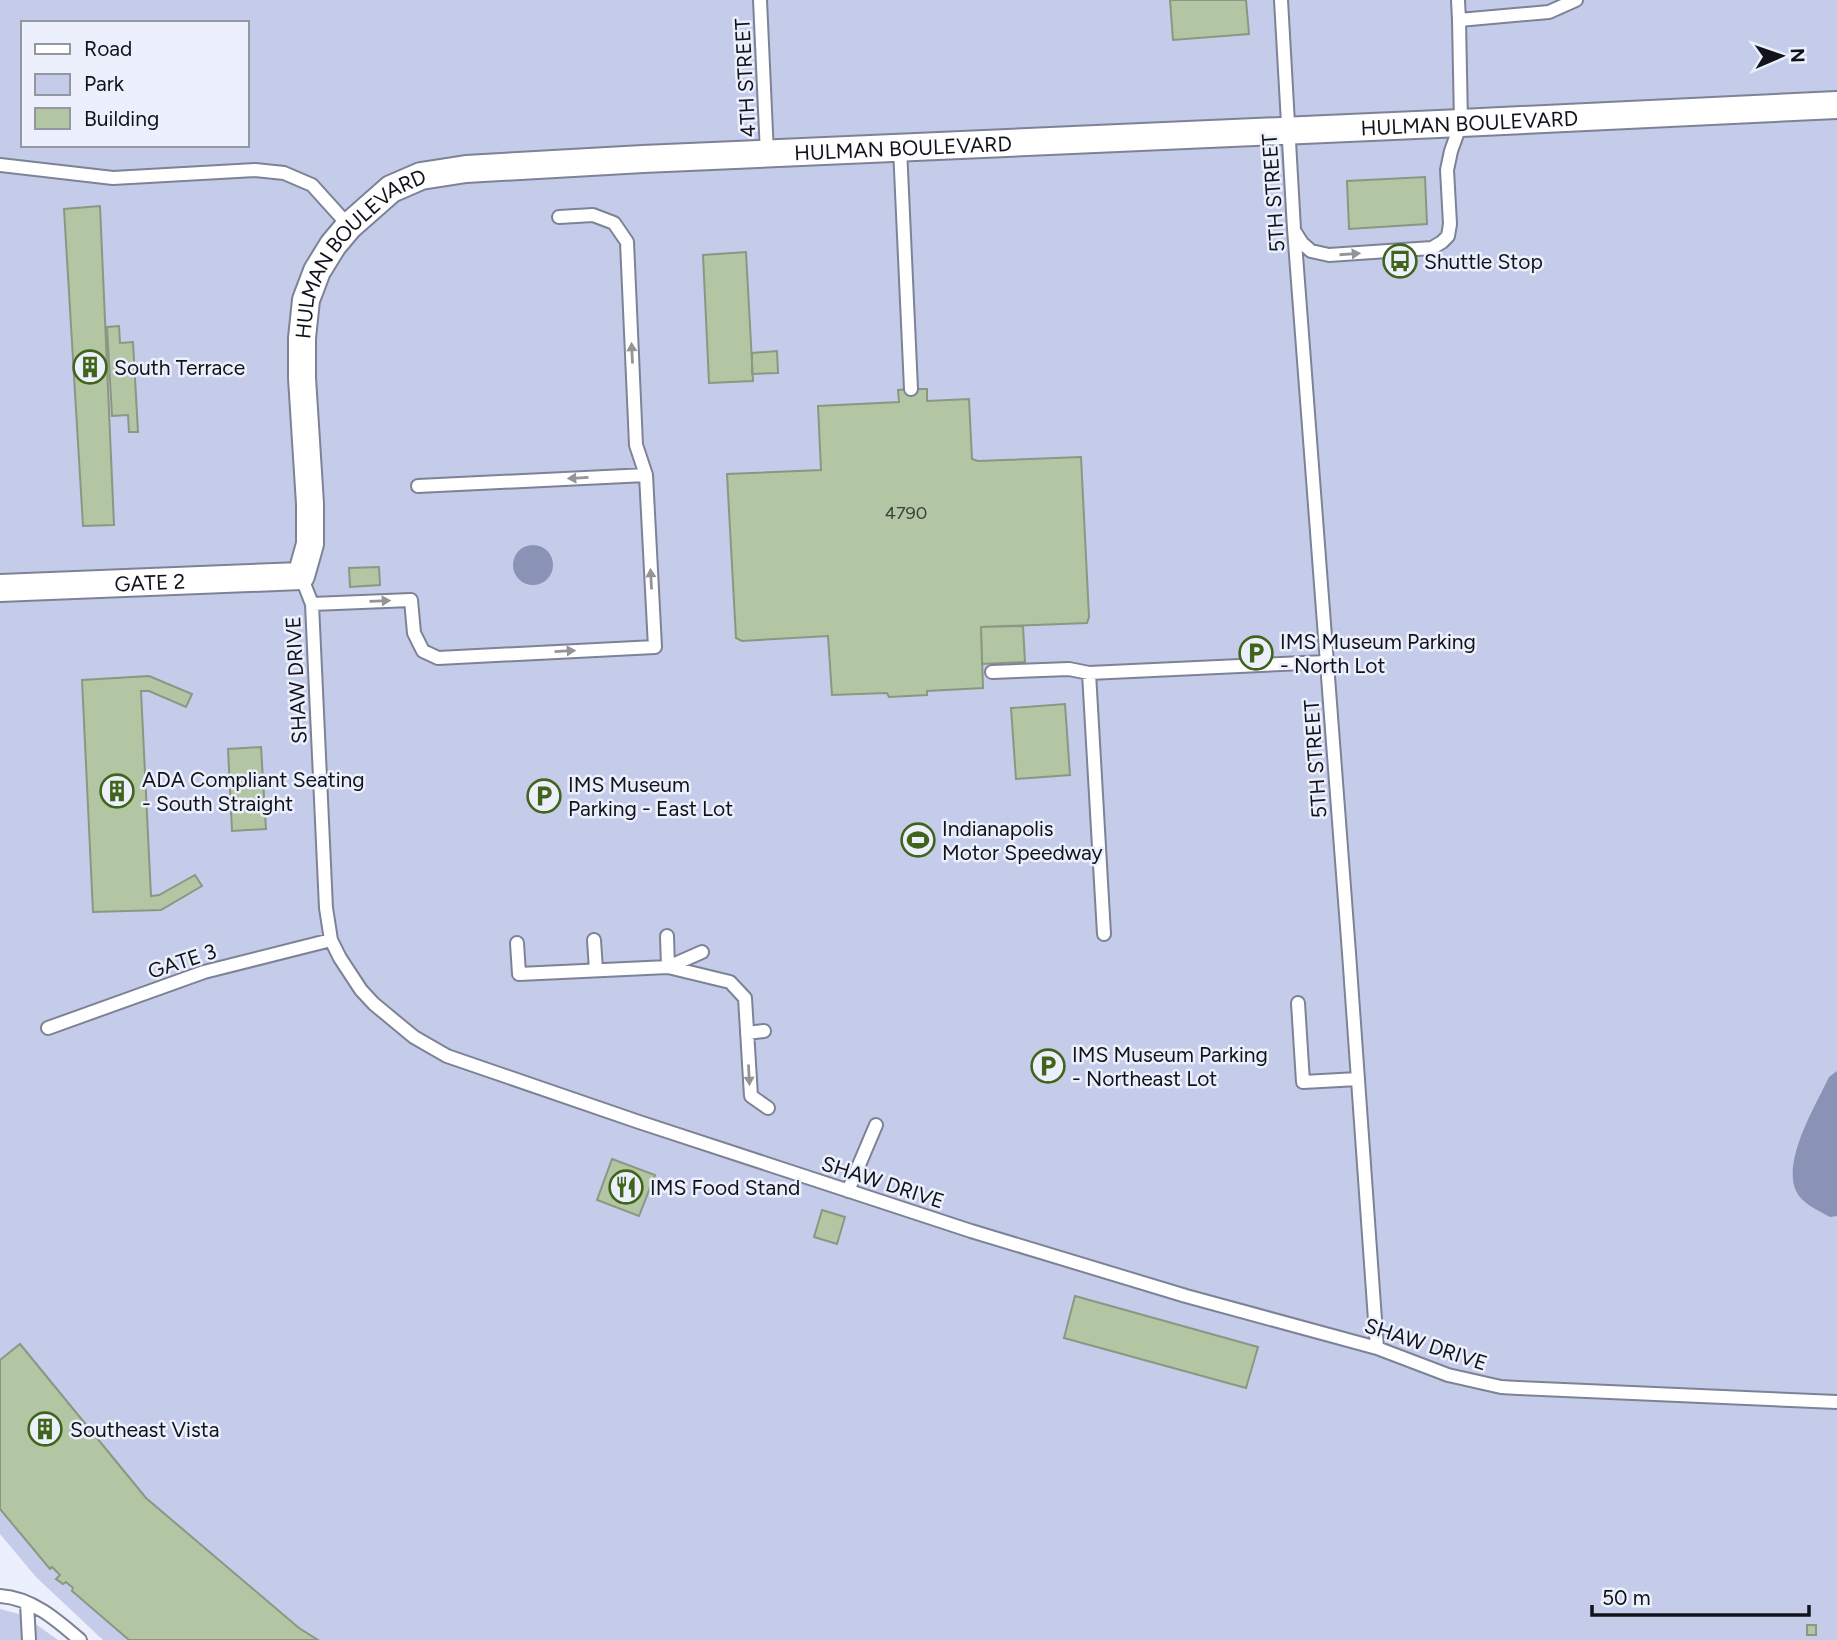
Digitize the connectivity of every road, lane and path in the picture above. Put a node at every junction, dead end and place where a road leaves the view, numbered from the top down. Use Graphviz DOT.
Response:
graph roads {
  1 [pos="761,0"];
  2 [pos="1281,0"];
  3 [pos="1458,0"];
  4 [pos="1576,0"];
  5 [pos="1458,20"];
  6 [pos="1837,105"];
  7 [pos="1461,123"];
  8 [pos="1288,131"];
  9 [pos="900,148"];
  10 [pos="767,154"];
  11 [pos="0,165"];
  12 [pos="559,217"];
  13 [pos="349,226"];
  14 [pos="1294,229"];
  15 [pos="911,389"];
  16 [pos="646,475"];
  17 [pos="418,486"];
  18 [pos="301,576"];
  19 [pos="0,588"];
  20 [pos="312,604"];
  21 [pos="1326,662"];
  22 [pos="992,672"];
  23 [pos="1089,674"];
  24 [pos="1104,934"];
  25 [pos="667,936"];
  26 [pos="331,940"];
  27 [pos="594,940"];
  28 [pos="517,943"];
  29 [pos="702,952"];
  30 [pos="668,967"];
  31 [pos="596,970"];
  32 [pos="1298,1003"];
  33 [pos="48,1028"];
  34 [pos="764,1031"];
  35 [pos="747,1032"];
  36 [pos="1358,1079"];
  37 [pos="768,1108"];
  38 [pos="876,1125"];
  39 [pos="848,1191"];
  40 [pos="1377,1348"];
  41 [pos="1837,1402"];
  42 [pos="0,1596"];
  43 [pos="27,1603"];
  44 [pos="29,1640"];
  45 [pos="80,1640"];
  1 -- 10 [label="lane, 4TH STREET"];
  2 -- 8 [label="lane, 5TH STREET"];
  3 -- 5 [label="lane"];
  4 -- 5 [label="lane"];
  5 -- 7 [label="lane"];
  6 -- 7 [label="street, HULMAN BOULEVARD"];
  7 -- 8 [label="street, HULMAN BOULEVARD"];
  14 -- 7 [label="lane, one-way"];
  8 -- 9 [label="street, HULMAN BOULEVARD"];
  8 -- 14 [label="lane, 5TH STREET"];
  9 -- 10 [label="street, HULMAN BOULEVARD"];
  9 -- 15 [label="lane"];
  10 -- 13 [label="street, HULMAN BOULEVARD"];
  11 -- 13 [label="lane"];
  16 -- 12 [label="lane, one-way"];
  13 -- 18 [label="street, HULMAN BOULEVARD"];
  14 -- 21 [label="lane, 5TH STREET"];
  16 -- 17 [label="lane, one-way"];
  20 -- 16 [label="lane, one-way"];
  18 -- 19 [label="street, GATE 2"];
  18 -- 20 [label="lane, SHAW DRIVE"];
  20 -- 26 [label="lane, SHAW DRIVE"];
  21 -- 23 [label="lane"];
  21 -- 36 [label="lane, 5TH STREET"];
  22 -- 23 [label="lane"];
  23 -- 24 [label="lane"];
  25 -- 30 [label="lane"];
  26 -- 33 [label="lane, GATE 3"];
  26 -- 39 [label="lane, SHAW DRIVE"];
  27 -- 31 [label="lane"];
  28 -- 31 [label="lane"];
  29 -- 30 [label="lane"];
  30 -- 31 [label="lane"];
  30 -- 35 [label="lane"];
  32 -- 36 [label="lane"];
  34 -- 35 [label="lane"];
  35 -- 37 [label="lane, one-way"];
  36 -- 40 [label="lane, 5TH STREET"];
  38 -- 39 [label="lane"];
  39 -- 40 [label="lane, SHAW DRIVE"];
  40 -- 41 [label="lane, SHAW DRIVE"];
  42 -- 43 [label="lane"];
  43 -- 44 [label="lane"];
  43 -- 45 [label="lane"];
}
